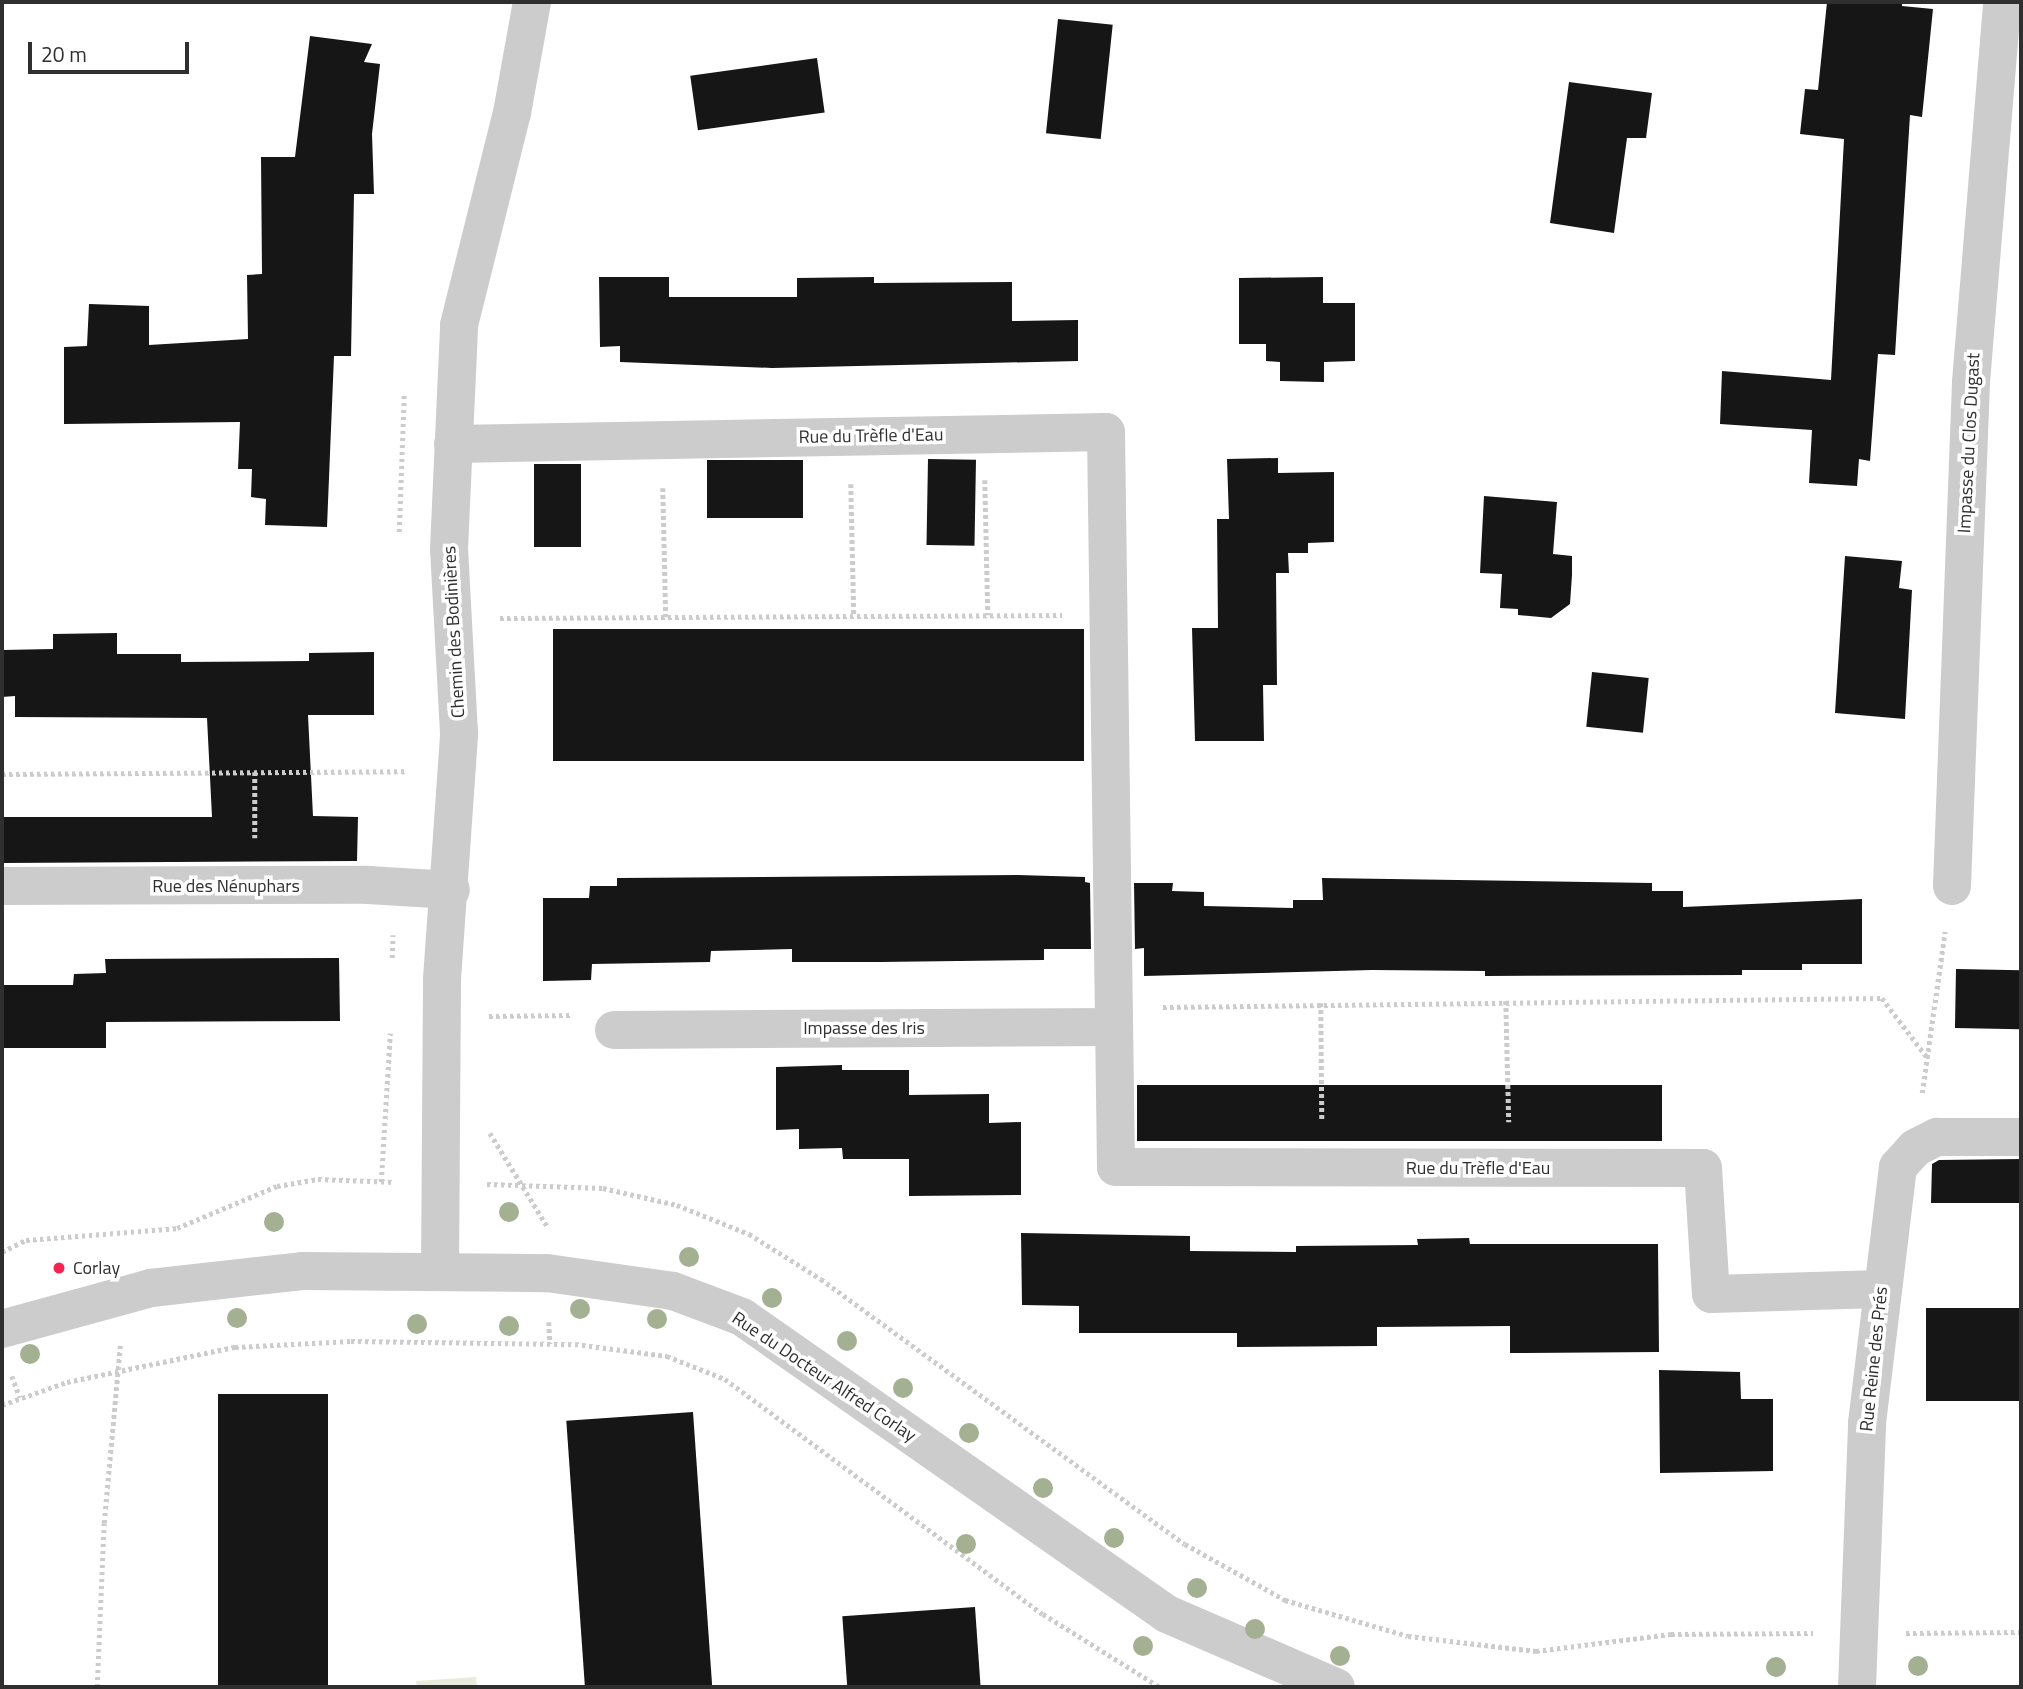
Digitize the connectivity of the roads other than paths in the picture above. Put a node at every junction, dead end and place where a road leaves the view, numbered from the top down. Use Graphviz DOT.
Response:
graph roads {
  1 [pos="532,2"];
  2 [pos="2002,2"];
  3 [pos="453,444"];
  4 [pos="2,886"];
  5 [pos="1952,886"];
  6 [pos="451,890"];
  7 [pos="1114,1018"];
  8 [pos="614,1030"];
  9 [pos="2021,1137"];
  10 [pos="440,1271"];
  11 [pos="1881,1289"];
  12 [pos="2,1329"];
  13 [pos="1336,1687"];
  14 [pos="1857,1687"];
  1 -- 3 [label="street, Chemin des Bodinières"];
  2 -- 5 [label="street, Impasse du Clos Dugast"];
  3 -- 6 [label="street, Chemin des Bodinières"];
  3 -- 7 [label="street, Rue du Trèfle d'Eau"];
  4 -- 6 [label="street, Rue des Nénuphars"];
  6 -- 10 [label="street, Chemin des Bodinières"];
  7 -- 8 [label="street, Impasse des Iris"];
  7 -- 11 [label="street, Rue du Trèfle d'Eau"];
  9 -- 11 [label="street, Rue Reine des Prés"];
  10 -- 12 [label="street, Rue du Docteur Alfred Corlay"];
  10 -- 13 [label="street, Rue du Docteur Alfred Corlay"];
  11 -- 14 [label="street, Rue Reine des Prés"];
}
